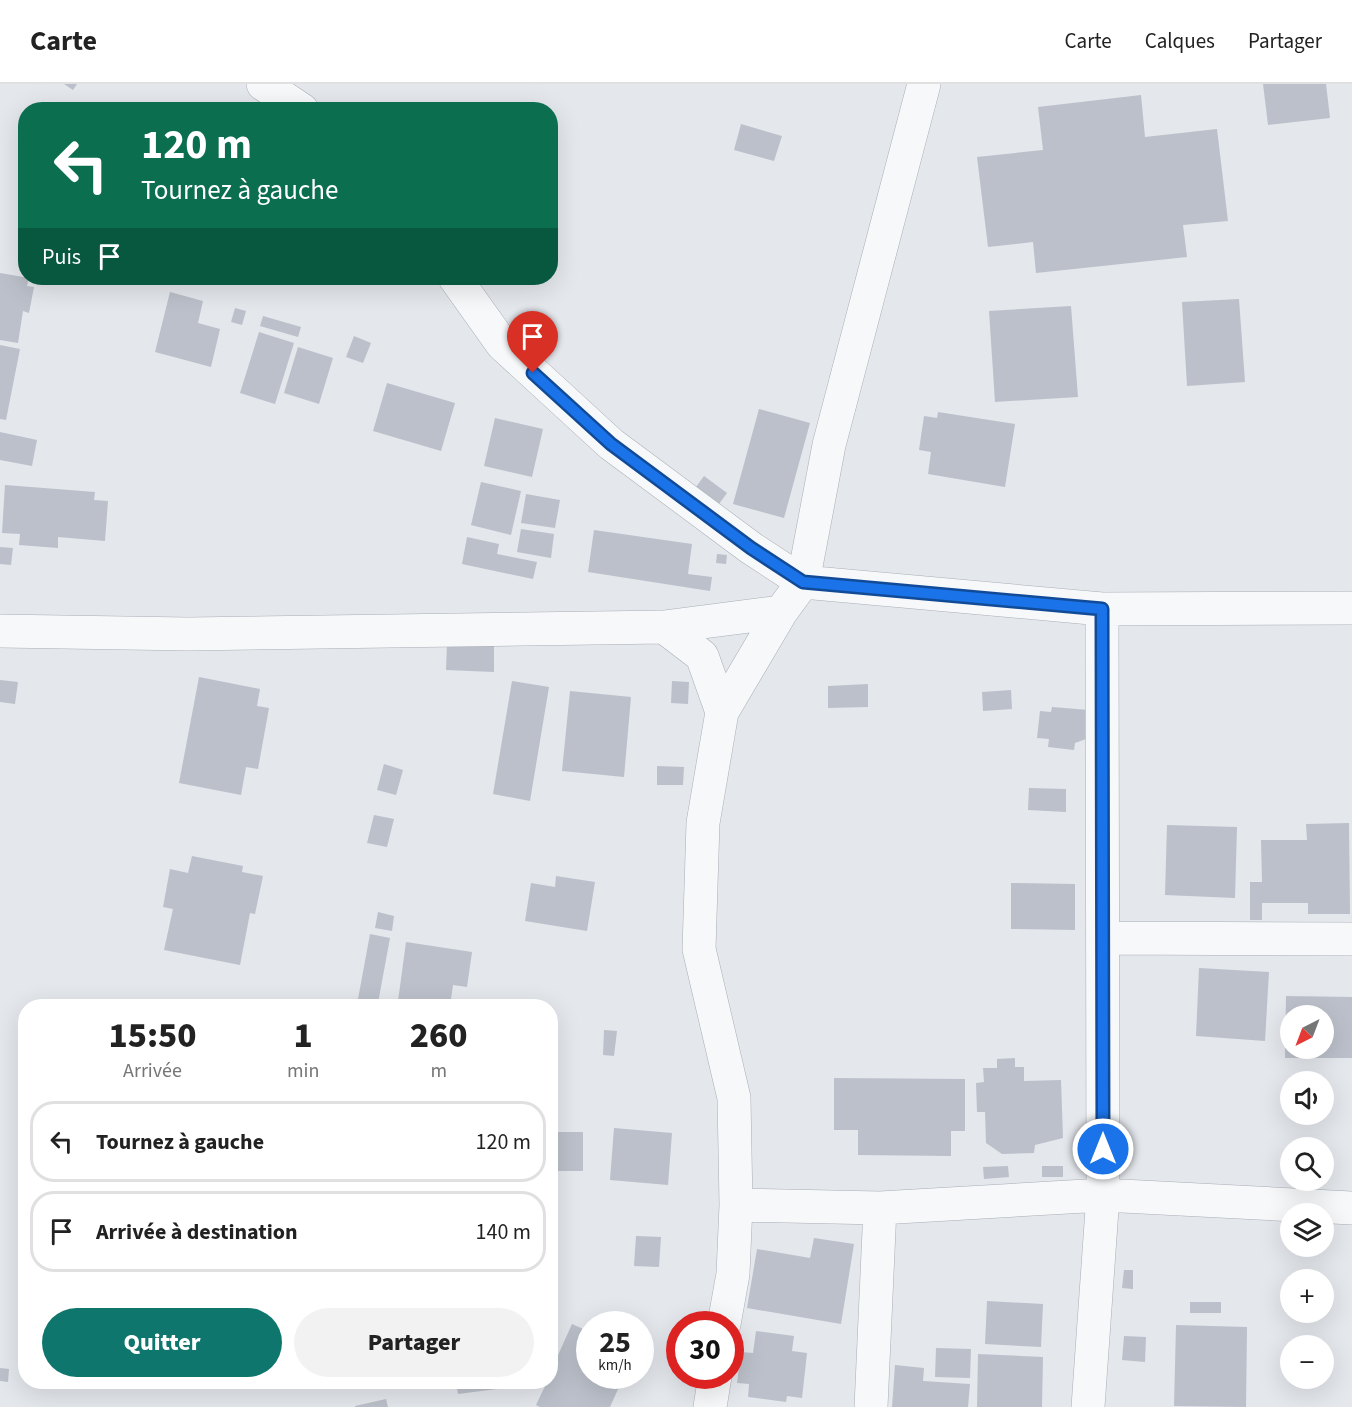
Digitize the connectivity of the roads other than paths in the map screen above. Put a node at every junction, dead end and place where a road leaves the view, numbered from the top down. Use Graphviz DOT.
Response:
graph roads {
  1 [pos="263,84"];
  2 [pos="924,84"];
  3 [pos="290,102"];
  4 [pos="459,285"];
  5 [pos="803,582"];
  6 [pos="1352,608"];
  7 [pos="1102,609"];
  8 [pos="781,612"];
  9 [pos="664,627"];
  10 [pos="0,631"];
  11 [pos="722,712"];
  12 [pos="1103,938"];
  13 [pos="1352,939"];
  14 [pos="1103,1195"];
  15 [pos="736,1205"];
  16 [pos="880,1208"];
  17 [pos="1352,1208"];
  18 [pos="726,1311"];
  19 [pos="713,1389"];
  20 [pos="710,1407"];
  21 [pos="871,1407"];
  22 [pos="1088,1407"];
  1 -- 3 [label="street"];
  2 -- 5 [label="street"];
  4 -- 5 [label="street"];
  5 -- 7 [label="street"];
  5 -- 8 [label="street"];
  6 -- 7 [label="street"];
  7 -- 12 [label="street"];
  8 -- 9 [label="street"];
  8 -- 11 [label="street"];
  9 -- 10 [label="street"];
  9 -- 11 [label="street"];
  11 -- 15 [label="street"];
  12 -- 13 [label="street"];
  12 -- 14 [label="street"];
  14 -- 16 [label="street"];
  14 -- 17 [label="street"];
  14 -- 22 [label="street"];
  15 -- 16 [label="street"];
  15 -- 18 [label="street"];
  16 -- 21 [label="street"];
  19 -- 20 [label="street"];
}
